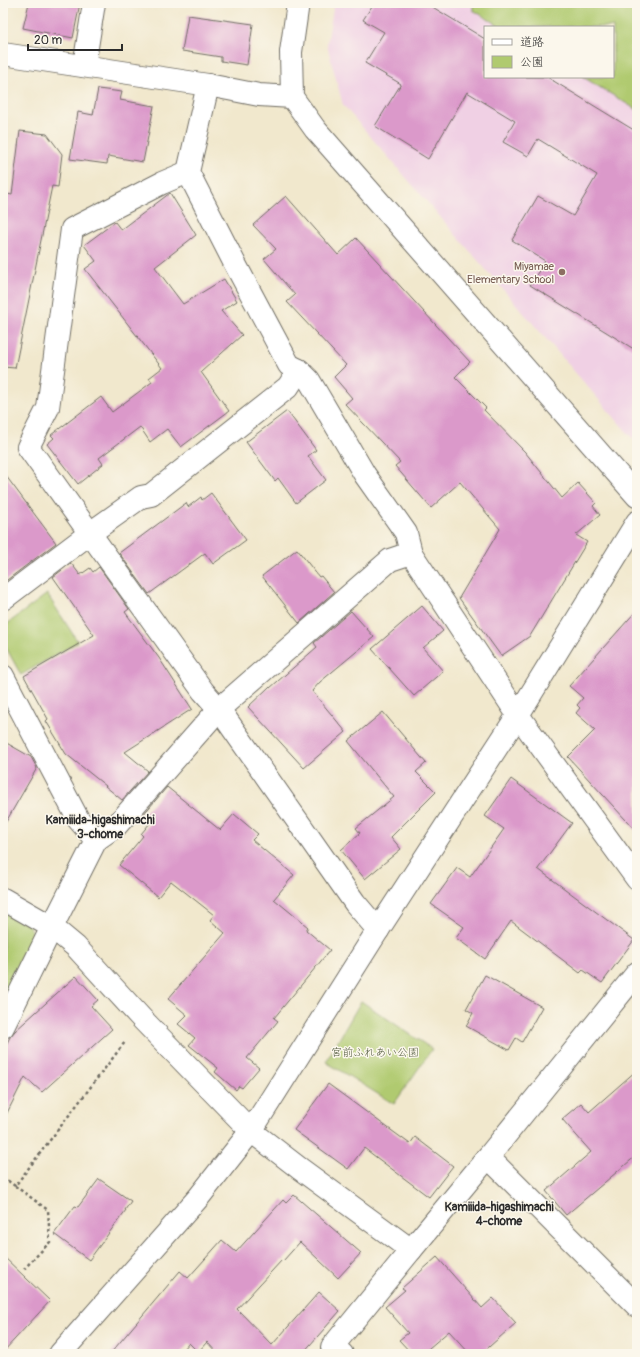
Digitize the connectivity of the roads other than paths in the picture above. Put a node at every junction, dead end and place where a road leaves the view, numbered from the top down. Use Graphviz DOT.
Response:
graph roads {
  1 [pos="94,3"];
  2 [pos="298,3"];
  3 [pos="3,54"];
  4 [pos="84,66"];
  5 [pos="208,85"];
  6 [pos="292,97"];
  7 [pos="188,172"];
  8 [pos="299,370"];
  9 [pos="637,496"];
  10 [pos="637,522"];
  11 [pos="89,534"];
  12 [pos="411,553"];
  13 [pos="3,599"];
  14 [pos="3,676"];
  15 [pos="219,709"];
  16 [pos="518,714"];
  17 [pos="96,840"];
  18 [pos="637,879"];
  19 [pos="3,899"];
  20 [pos="52,927"];
  21 [pos="378,930"];
  22 [pos="637,973"];
  23 [pos="3,1027"];
  24 [pos="251,1131"];
  25 [pos="488,1157"];
  26 [pos="411,1250"];
  27 [pos="637,1306"];
  28 [pos="332,1352"];
  29 [pos="60,1354"];
  1 -- 4 [label="street"];
  2 -- 6 [label="street"];
  3 -- 4 [label="street"];
  4 -- 5 [label="street"];
  5 -- 6 [label="street"];
  5 -- 7 [label="street"];
  6 -- 9 [label="street"];
  7 -- 8 [label="street"];
  7 -- 11 [label="street"];
  8 -- 11 [label="street"];
  8 -- 12 [label="street"];
  10 -- 16 [label="street"];
  11 -- 13 [label="street"];
  11 -- 15 [label="street"];
  12 -- 15 [label="street"];
  12 -- 16 [label="street"];
  14 -- 17 [label="street"];
  15 -- 17 [label="street"];
  15 -- 21 [label="street"];
  16 -- 18 [label="street"];
  16 -- 21 [label="street"];
  17 -- 20 [label="street"];
  19 -- 20 [label="street"];
  20 -- 23 [label="street"];
  20 -- 24 [label="street"];
  21 -- 24 [label="street"];
  22 -- 25 [label="street"];
  24 -- 26 [label="street"];
  24 -- 29 [label="street"];
  25 -- 26 [label="street"];
  25 -- 27 [label="street"];
  26 -- 28 [label="street"];
}
